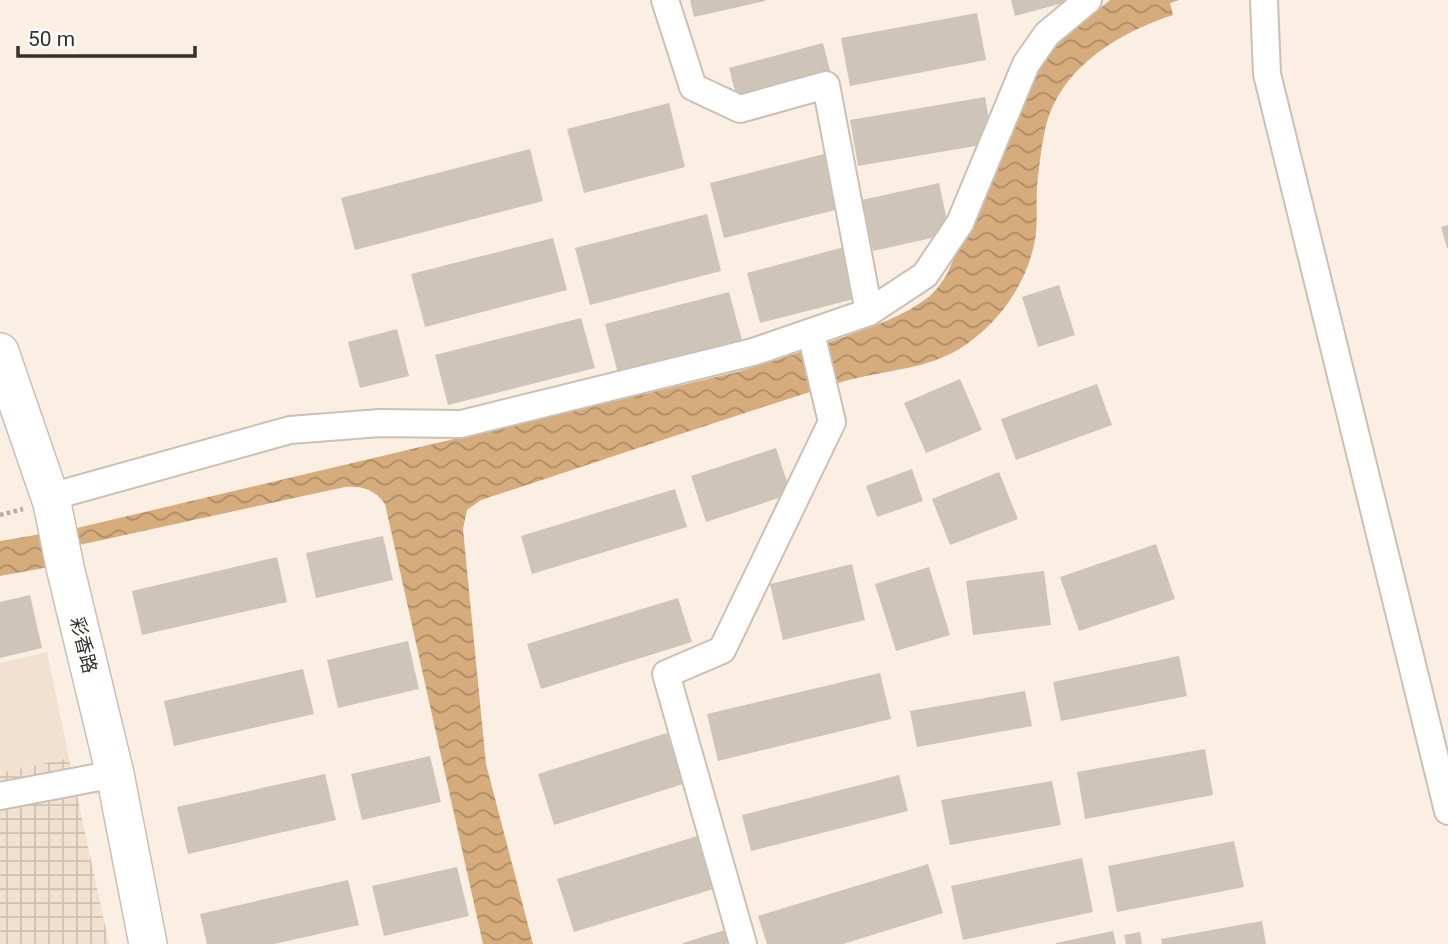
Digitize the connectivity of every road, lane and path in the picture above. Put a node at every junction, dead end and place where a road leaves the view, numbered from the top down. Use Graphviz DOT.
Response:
graph roads {
  1 [pos="665,0"];
  2 [pos="1088,0"];
  3 [pos="1264,0"];
  4 [pos="869,313"];
  5 [pos="812,338"];
  6 [pos="0,352"];
  7 [pos="51,500"];
  8 [pos="116,774"];
  9 [pos="0,796"];
  10 [pos="1448,811"];
  11 [pos="148,944"];
  12 [pos="743,944"];
  1 -- 4 [label="street"];
  2 -- 4 [label="street"];
  3 -- 10 [label="street"];
  4 -- 5 [label="street"];
  5 -- 7 [label="street"];
  5 -- 12 [label="street"];
  6 -- 7 [label="street, 彩香路"];
  7 -- 8 [label="street, 彩香路"];
  8 -- 9 [label="street"];
  8 -- 11 [label="street, 彩香路"];
}
